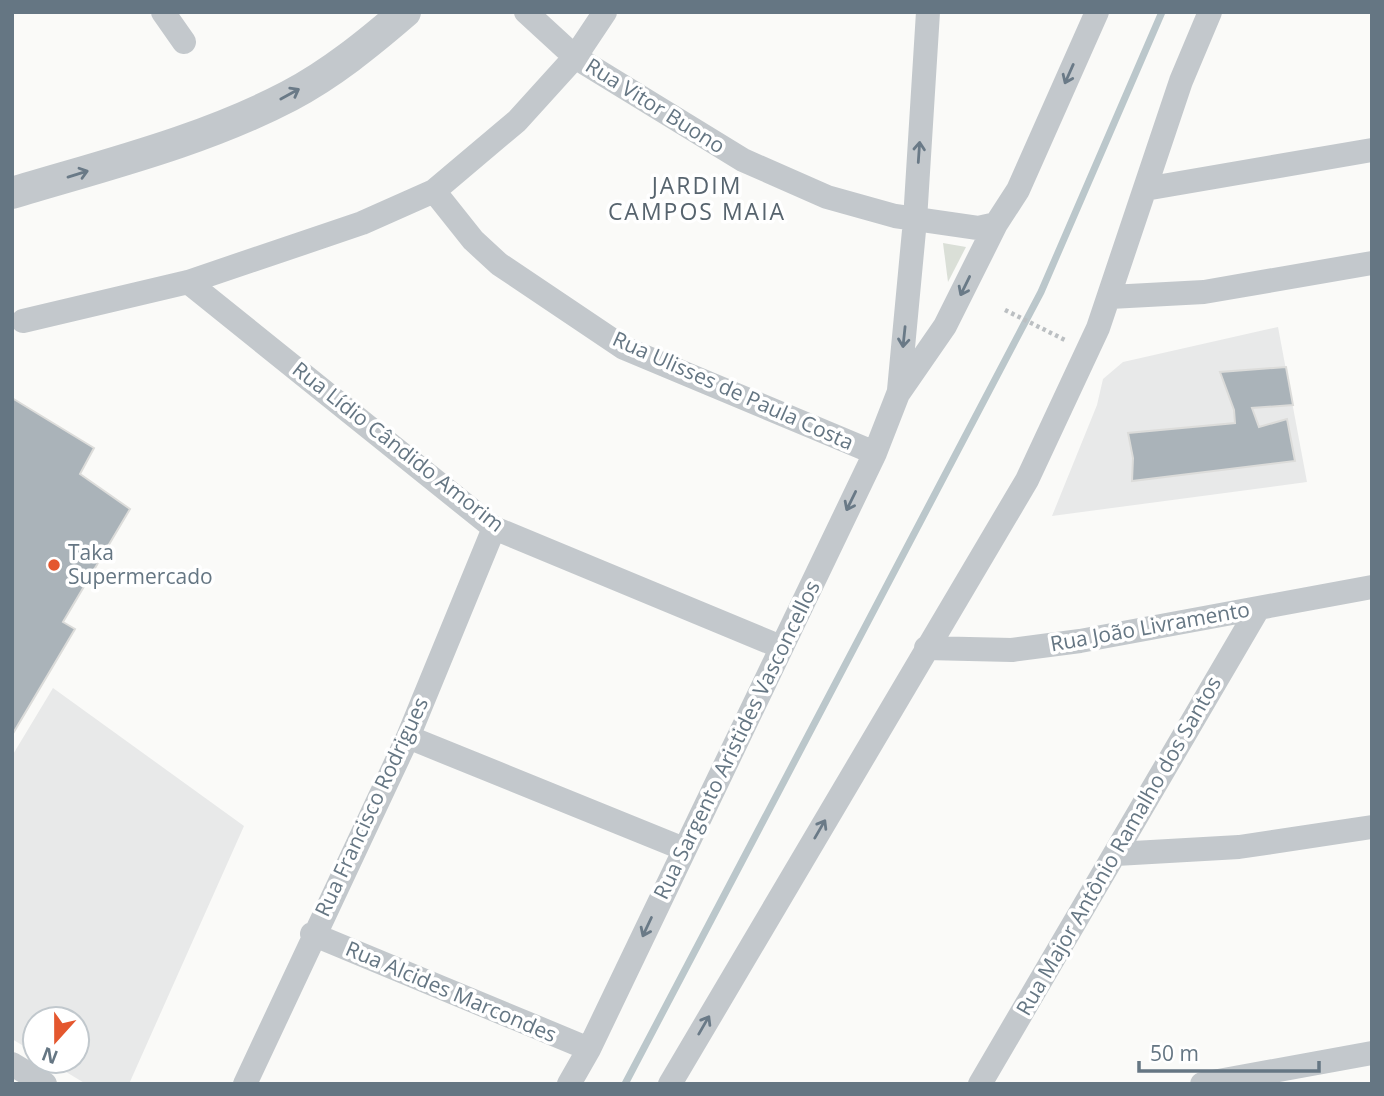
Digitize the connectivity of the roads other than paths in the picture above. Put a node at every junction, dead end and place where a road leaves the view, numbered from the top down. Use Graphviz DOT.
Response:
graph roads {
  1 [pos="163,12"];
  2 [pos="405,12"];
  3 [pos="526,12"];
  4 [pos="605,12"];
  5 [pos="928,12"];
  6 [pos="1097,12"];
  7 [pos="1210,12"];
  8 [pos="184,42"];
  9 [pos="575,58"];
  10 [pos="1372,150"];
  11 [pos="1145,188"];
  12 [pos="434,191"];
  13 [pos="12,193"];
  14 [pos="915,220"];
  15 [pos="996,224"];
  16 [pos="1372,262"];
  17 [pos="188,282"];
  18 [pos="1110,297"];
  19 [pos="23,321"];
  20 [pos="898,394"];
  21 [pos="875,453"];
  22 [pos="494,528"];
  23 [pos="1372,587"];
  24 [pos="1258,609"];
  25 [pos="781,647"];
  26 [pos="926,648"];
  27 [pos="408,737"];
  28 [pos="1372,827"];
  29 [pos="684,849"];
  30 [pos="1116,854"];
  31 [pos="312,934"];
  32 [pos="589,1049"];
  33 [pos="1372,1053"];
  34 [pos="12,1064"];
  35 [pos="1239,1080"];
  36 [pos="45,1084"];
  37 [pos="245,1084"];
  38 [pos="569,1084"];
  39 [pos="670,1084"];
  40 [pos="980,1084"];
  41 [pos="1202,1084"];
  1 -- 8 [label="street"];
  13 -- 2 [label="street, one-way"];
  3 -- 9 [label="street, Rua Vitor Buono"];
  4 -- 9 [label="street"];
  14 -- 5 [label="street, Rua Sargento Aristides Vasconcellos, one-way"];
  6 -- 15 [label="street, Rua Sargento Aristides Vasconcellos, one-way"];
  7 -- 11 [label="street"];
  9 -- 12 [label="street"];
  9 -- 14 [label="street, Rua Vitor Buono"];
  10 -- 11 [label="street"];
  11 -- 18 [label="street"];
  12 -- 17 [label="street"];
  12 -- 21 [label="street, Rua Ulisses de Paula Costa"];
  14 -- 15 [label="street"];
  14 -- 20 [label="street, Rua Sargento Aristides Vasconcellos, one-way"];
  15 -- 20 [label="street, Rua Sargento Aristides Vasconcellos, one-way"];
  16 -- 18 [label="street"];
  17 -- 19 [label="street"];
  17 -- 22 [label="street, Rua Lídio Cândido Amorim"];
  18 -- 26 [label="street"];
  20 -- 21 [label="street, Rua Sargento Aristides Vasconcellos"];
  21 -- 25 [label="street, Rua Sargento Aristides Vasconcellos, one-way"];
  22 -- 25 [label="street, Rua Lídio Cândido Amorim"];
  22 -- 27 [label="street, Rua Francisco Rodrigues"];
  23 -- 24 [label="street, Rua João Livramento"];
  24 -- 26 [label="street, Rua João Livramento"];
  24 -- 30 [label="street, Rua Major Antônio Ramalho dos Santos"];
  25 -- 29 [label="street, Rua Sargento Aristides Vasconcellos"];
  39 -- 26 [label="street, one-way"];
  27 -- 29 [label="street"];
  27 -- 31 [label="street, Rua Francisco Rodrigues"];
  28 -- 30 [label="street"];
  29 -- 32 [label="street, Rua Sargento Aristides Vasconcellos, one-way"];
  30 -- 40 [label="street, Rua Major Antônio Ramalho dos Santos"];
  31 -- 32 [label="street, Rua Alcides Marcondes"];
  31 -- 37 [label="street, Rua Francisco Rodrigues"];
  32 -- 38 [label="street, Rua Sargento Aristides Vasconcellos"];
  33 -- 35 [label="street"];
  34 -- 36 [label="street"];
  35 -- 41 [label="street"];
}
